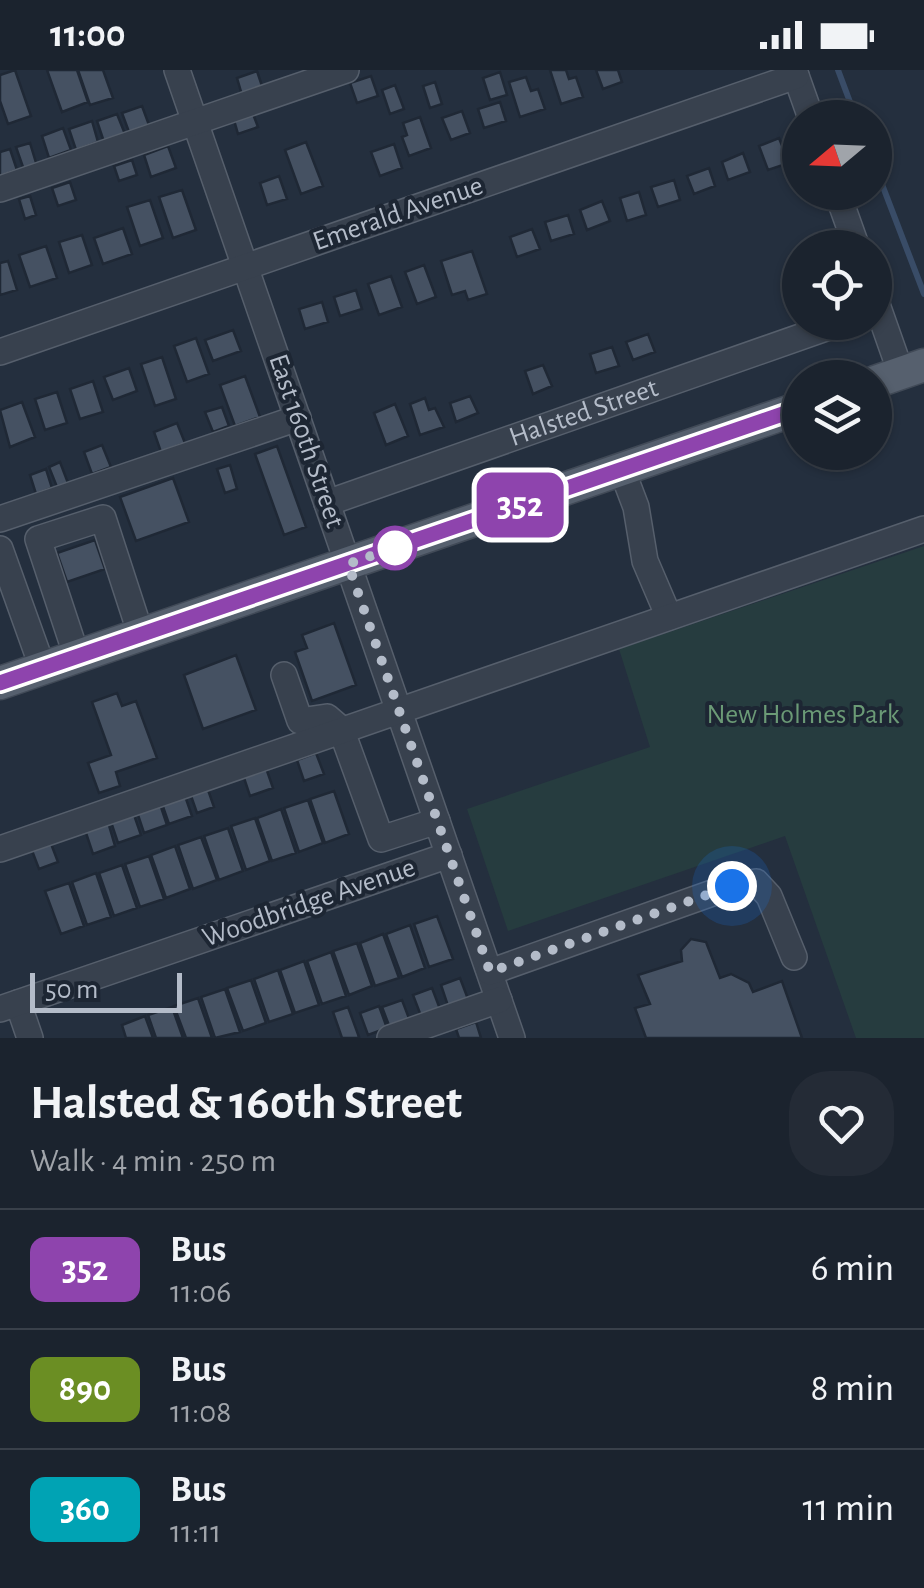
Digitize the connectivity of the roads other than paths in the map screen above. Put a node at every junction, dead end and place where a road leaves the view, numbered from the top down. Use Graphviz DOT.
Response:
graph roads {
  1 [pos="177,70"];
  2 [pos="346,70"];
  3 [pos="795,73"];
  4 [pos="805,100"];
  5 [pos="195,121"];
  6 [pos="0,189"];
  7 [pos="246,267"];
  8 [pos="791,340"];
  9 [pos="891,340"];
  10 [pos="0,352"];
  11 [pos="908,376"];
  12 [pos="782,414"];
  13 [pos="298,418"];
  14 [pos="622,470"];
  15 [pos="327,503"];
  16 [pos="0,519"];
  17 [pos="924,530"];
  18 [pos="0,549"];
  19 [pos="348,564"];
  20 [pos="669,617"];
  21 [pos="142,635"];
  22 [pos="77,656"];
  23 [pos="43,669"];
  24 [pos="284,676"];
  25 [pos="0,683"];
  26 [pos="398,709"];
  27 [pos="341,729"];
  28 [pos="437,820"];
  29 [pos="0,849"];
  30 [pos="449,855"];
  31 [pos="794,957"];
  32 [pos="490,972"];
  33 [pos="499,1000"];
  34 [pos="9,1006"];
  35 [pos="30,1038"];
  36 [pos="390,1038"];
  37 [pos="512,1038"];
  1 -- 5 [label="street, East 160th Street"];
  2 -- 5 [label="street"];
  3 -- 4 [label="street"];
  3 -- 7 [label="street, Emerald Avenue"];
  5 -- 6 [label="street"];
  5 -- 7 [label="street, East 160th Street"];
  7 -- 10 [label="street, Emerald Avenue"];
  7 -- 13 [label="street, East 160th Street"];
  8 -- 15 [label="street, Halsted Street"];
  9 -- 11 [label="street"];
  12 -- 14 [label="main road"];
  13 -- 15 [label="street, East 160th Street"];
  13 -- 16 [label="street"];
  14 -- 19 [label="main road"];
  14 -- 20 [label="street"];
  15 -- 19 [label="street, East 160th Street"];
  17 -- 20 [label="street"];
  18 -- 23 [label="street"];
  19 -- 21 [label="main road"];
  19 -- 26 [label="street, East 160th Street"];
  20 -- 26 [label="street"];
  21 -- 22 [label="main road"];
  21 -- 22 [label="street"];
  22 -- 23 [label="main road"];
  23 -- 25 [label="main road"];
  24 -- 27 [label="street"];
  26 -- 27 [label="street"];
  26 -- 28 [label="street, East 160th Street"];
  27 -- 28 [label="street"];
  27 -- 29 [label="street"];
  28 -- 30 [label="street, East 160th Street"];
  30 -- 32 [label="street, East 160th Street"];
  30 -- 34 [label="street, Woodbridge Avenue"];
  31 -- 32 [label="street"];
  32 -- 33 [label="street, East 160th Street"];
  33 -- 36 [label="street"];
  33 -- 37 [label="street, East 160th Street"];
  34 -- 35 [label="street"];
}
